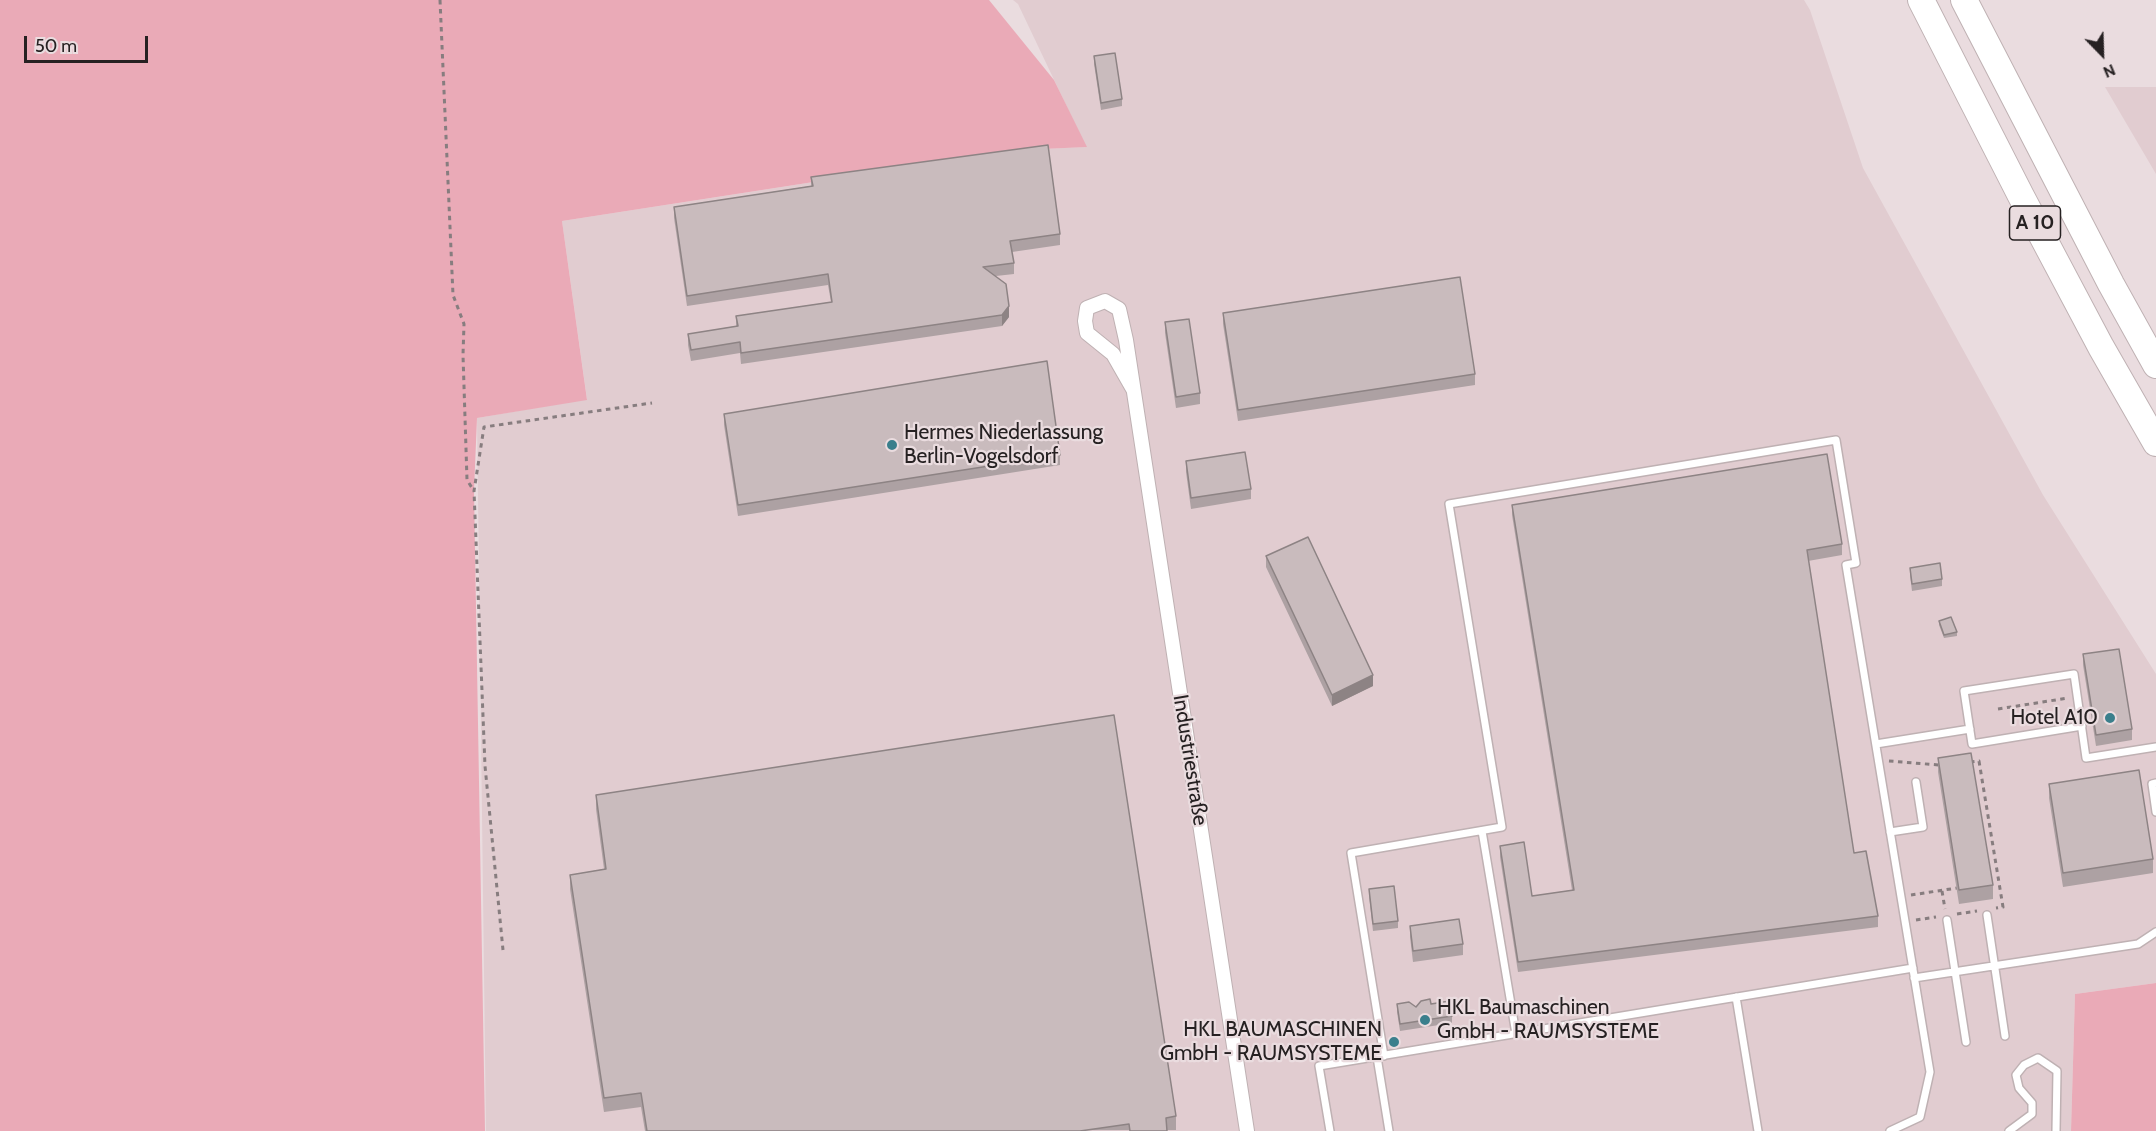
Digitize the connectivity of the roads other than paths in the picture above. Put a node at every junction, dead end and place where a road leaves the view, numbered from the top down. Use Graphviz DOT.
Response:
graph roads {
  1 [pos="1921,0"];
  2 [pos="1964,0"];
  3 [pos="2111,284"];
  4 [pos="2156,341"];
  5 [pos="2156,365"];
  6 [pos="1133,389"];
  7 [pos="2156,442"];
  8 [pos="2082,726"];
  9 [pos="1970,729"];
  10 [pos="1876,744"];
  11 [pos="2156,747"];
  12 [pos="1916,783"];
  13 [pos="2156,783"];
  14 [pos="2156,812"];
  15 [pos="1482,831"];
  16 [pos="1890,832"];
  17 [pos="1986,911"];
  18 [pos="1947,918"];
  19 [pos="2156,932"];
  20 [pos="1994,966"];
  21 [pos="1913,968"];
  22 [pos="1955,972"];
  23 [pos="1914,978"];
  24 [pos="1736,997"];
  25 [pos="1516,1034"];
  26 [pos="2005,1036"];
  27 [pos="1966,1042"];
  28 [pos="1380,1056"];
  29 [pos="1247,1131"];
  30 [pos="1330,1131"];
  31 [pos="1389,1131"];
  32 [pos="1758,1131"];
  33 [pos="1890,1131"];
  34 [pos="2009,1131"];
  35 [pos="2056,1131"];
  1 -- 7 [label="highway, A 10"];
  2 -- 3 [label="highway, A 10"];
  3 -- 4 [label="highway"];
  3 -- 5 [label="highway, A 10"];
  6 -- 6 [label="street, Industriestraße"];
  6 -- 29 [label="street, Industriestraße"];
  8 -- 9 [label="lane"];
  8 -- 9 [label="lane"];
  8 -- 11 [label="lane"];
  9 -- 10 [label="lane"];
  10 -- 15 [label="lane"];
  10 -- 16 [label="lane"];
  12 -- 16 [label="lane"];
  13 -- 14 [label="lane"];
  15 -- 25 [label="lane"];
  15 -- 28 [label="lane"];
  16 -- 21 [label="lane"];
  17 -- 20 [label="lane"];
  18 -- 22 [label="lane"];
  19 -- 20 [label="lane"];
  20 -- 22 [label="lane"];
  20 -- 26 [label="lane"];
  21 -- 23 [label="lane"];
  21 -- 24 [label="lane"];
  22 -- 23 [label="lane"];
  22 -- 27 [label="lane"];
  23 -- 33 [label="lane"];
  24 -- 25 [label="lane"];
  24 -- 32 [label="lane"];
  25 -- 28 [label="lane"];
  28 -- 30 [label="lane"];
  28 -- 31 [label="lane"];
  34 -- 35 [label="lane"];
}
